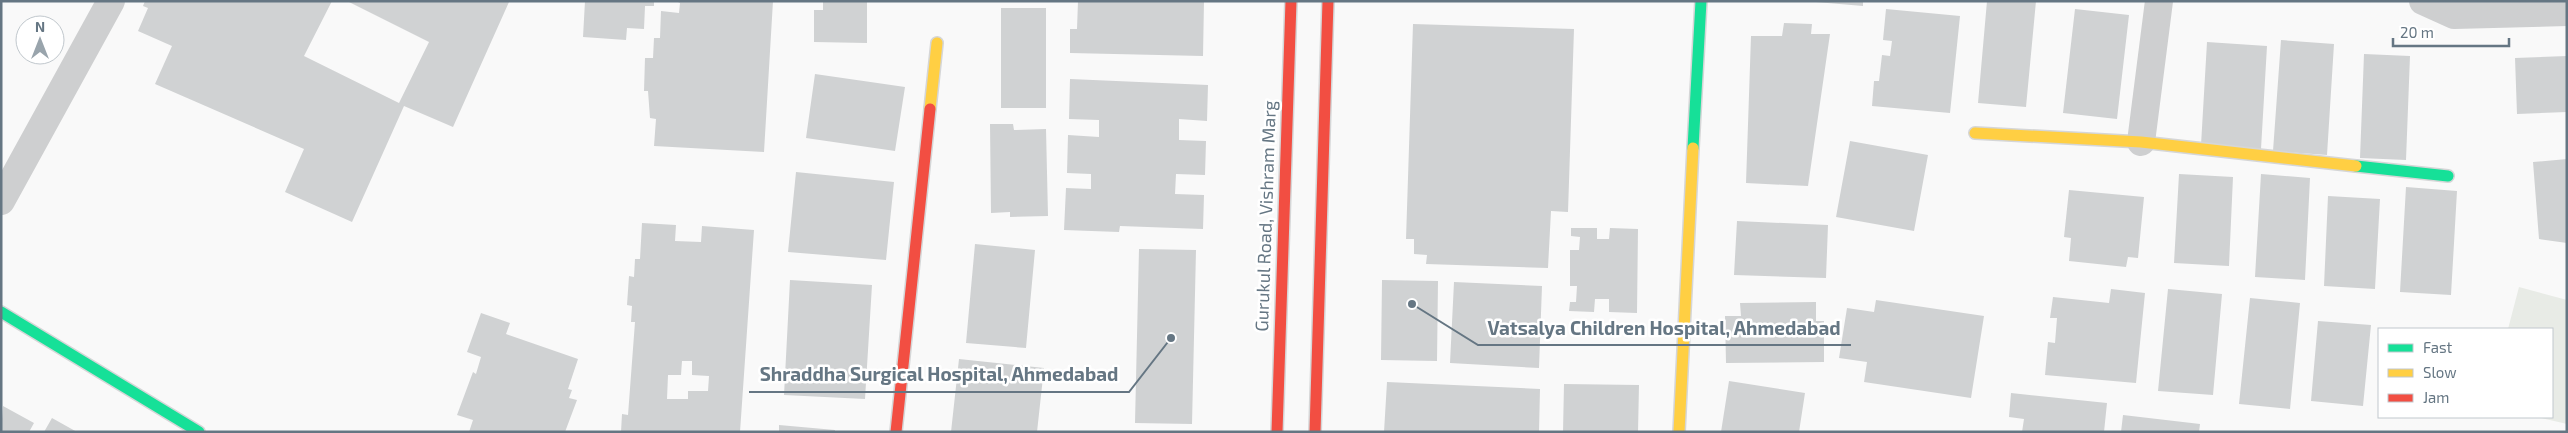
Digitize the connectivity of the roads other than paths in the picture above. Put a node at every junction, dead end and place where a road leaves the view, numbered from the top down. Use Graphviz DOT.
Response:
graph roads {
  1 [pos="111,1"];
  2 [pos="1291,1"];
  3 [pos="1328,1"];
  4 [pos="1701,1"];
  5 [pos="2159,1"];
  6 [pos="2423,1"];
  7 [pos="2567,12"];
  8 [pos="937,43"];
  9 [pos="1975,133"];
  10 [pos="2141,142"];
  11 [pos="2448,176"];
  12 [pos="1,200"];
  13 [pos="4,320"];
  14 [pos="199,432"];
  15 [pos="896,432"];
  16 [pos="1277,432"];
  17 [pos="1315,432"];
  18 [pos="1679,432"];
  1 -- 12 [label="street"];
  2 -- 16 [label="street, Gurukul Road, Vishram Marg"];
  3 -- 17 [label="street"];
  4 -- 18 [label="street"];
  5 -- 10 [label="street"];
  6 -- 7 [label="street"];
  8 -- 15 [label="street"];
  9 -- 10 [label="street"];
  10 -- 11 [label="street"];
  13 -- 14 [label="street"];
}
